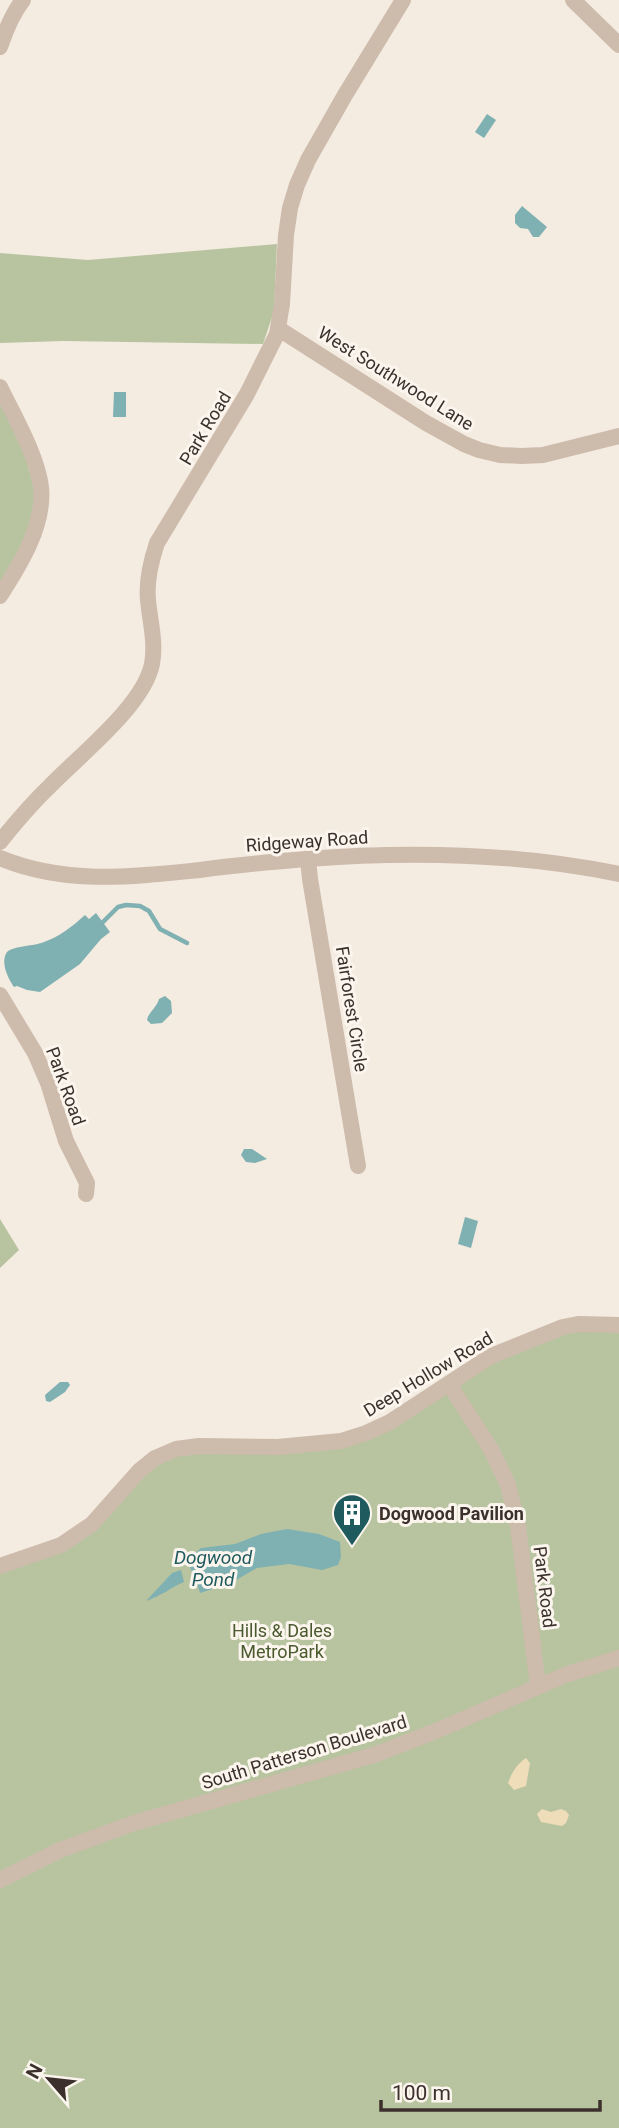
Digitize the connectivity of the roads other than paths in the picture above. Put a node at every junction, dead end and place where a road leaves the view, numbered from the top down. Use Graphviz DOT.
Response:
graph roads {
  1 [pos="23,0"];
  2 [pos="403,0"];
  3 [pos="573,0"];
  4 [pos="619,45"];
  5 [pos="0,47"];
  6 [pos="279,329"];
  7 [pos="0,387"];
  8 [pos="619,436"];
  9 [pos="0,596"];
  10 [pos="0,842"];
  11 [pos="0,858"];
  12 [pos="309,859"];
  13 [pos="619,874"];
  14 [pos="0,995"];
  15 [pos="358,1166"];
  16 [pos="86,1194"];
  17 [pos="619,1325"];
  18 [pos="449,1384"];
  19 [pos="0,1566"];
  20 [pos="619,1658"];
  21 [pos="538,1686"];
  22 [pos="0,1880"];
  1 -- 5 [label="street"];
  2 -- 6 [label="street, Park Road"];
  3 -- 4 [label="street"];
  6 -- 8 [label="street, West Southwood Lane"];
  6 -- 10 [label="street, Park Road"];
  7 -- 9 [label="street"];
  11 -- 12 [label="street, Ridgeway Road"];
  12 -- 13 [label="street, Ridgeway Road"];
  12 -- 15 [label="street, Fairforest Circle"];
  14 -- 16 [label="street, Park Road"];
  17 -- 18 [label="street, Deep Hollow Road"];
  18 -- 19 [label="street, Deep Hollow Road"];
  18 -- 21 [label="street, Park Road"];
  20 -- 21 [label="street, South Patterson Boulevard"];
  21 -- 22 [label="street, South Patterson Boulevard"];
}
